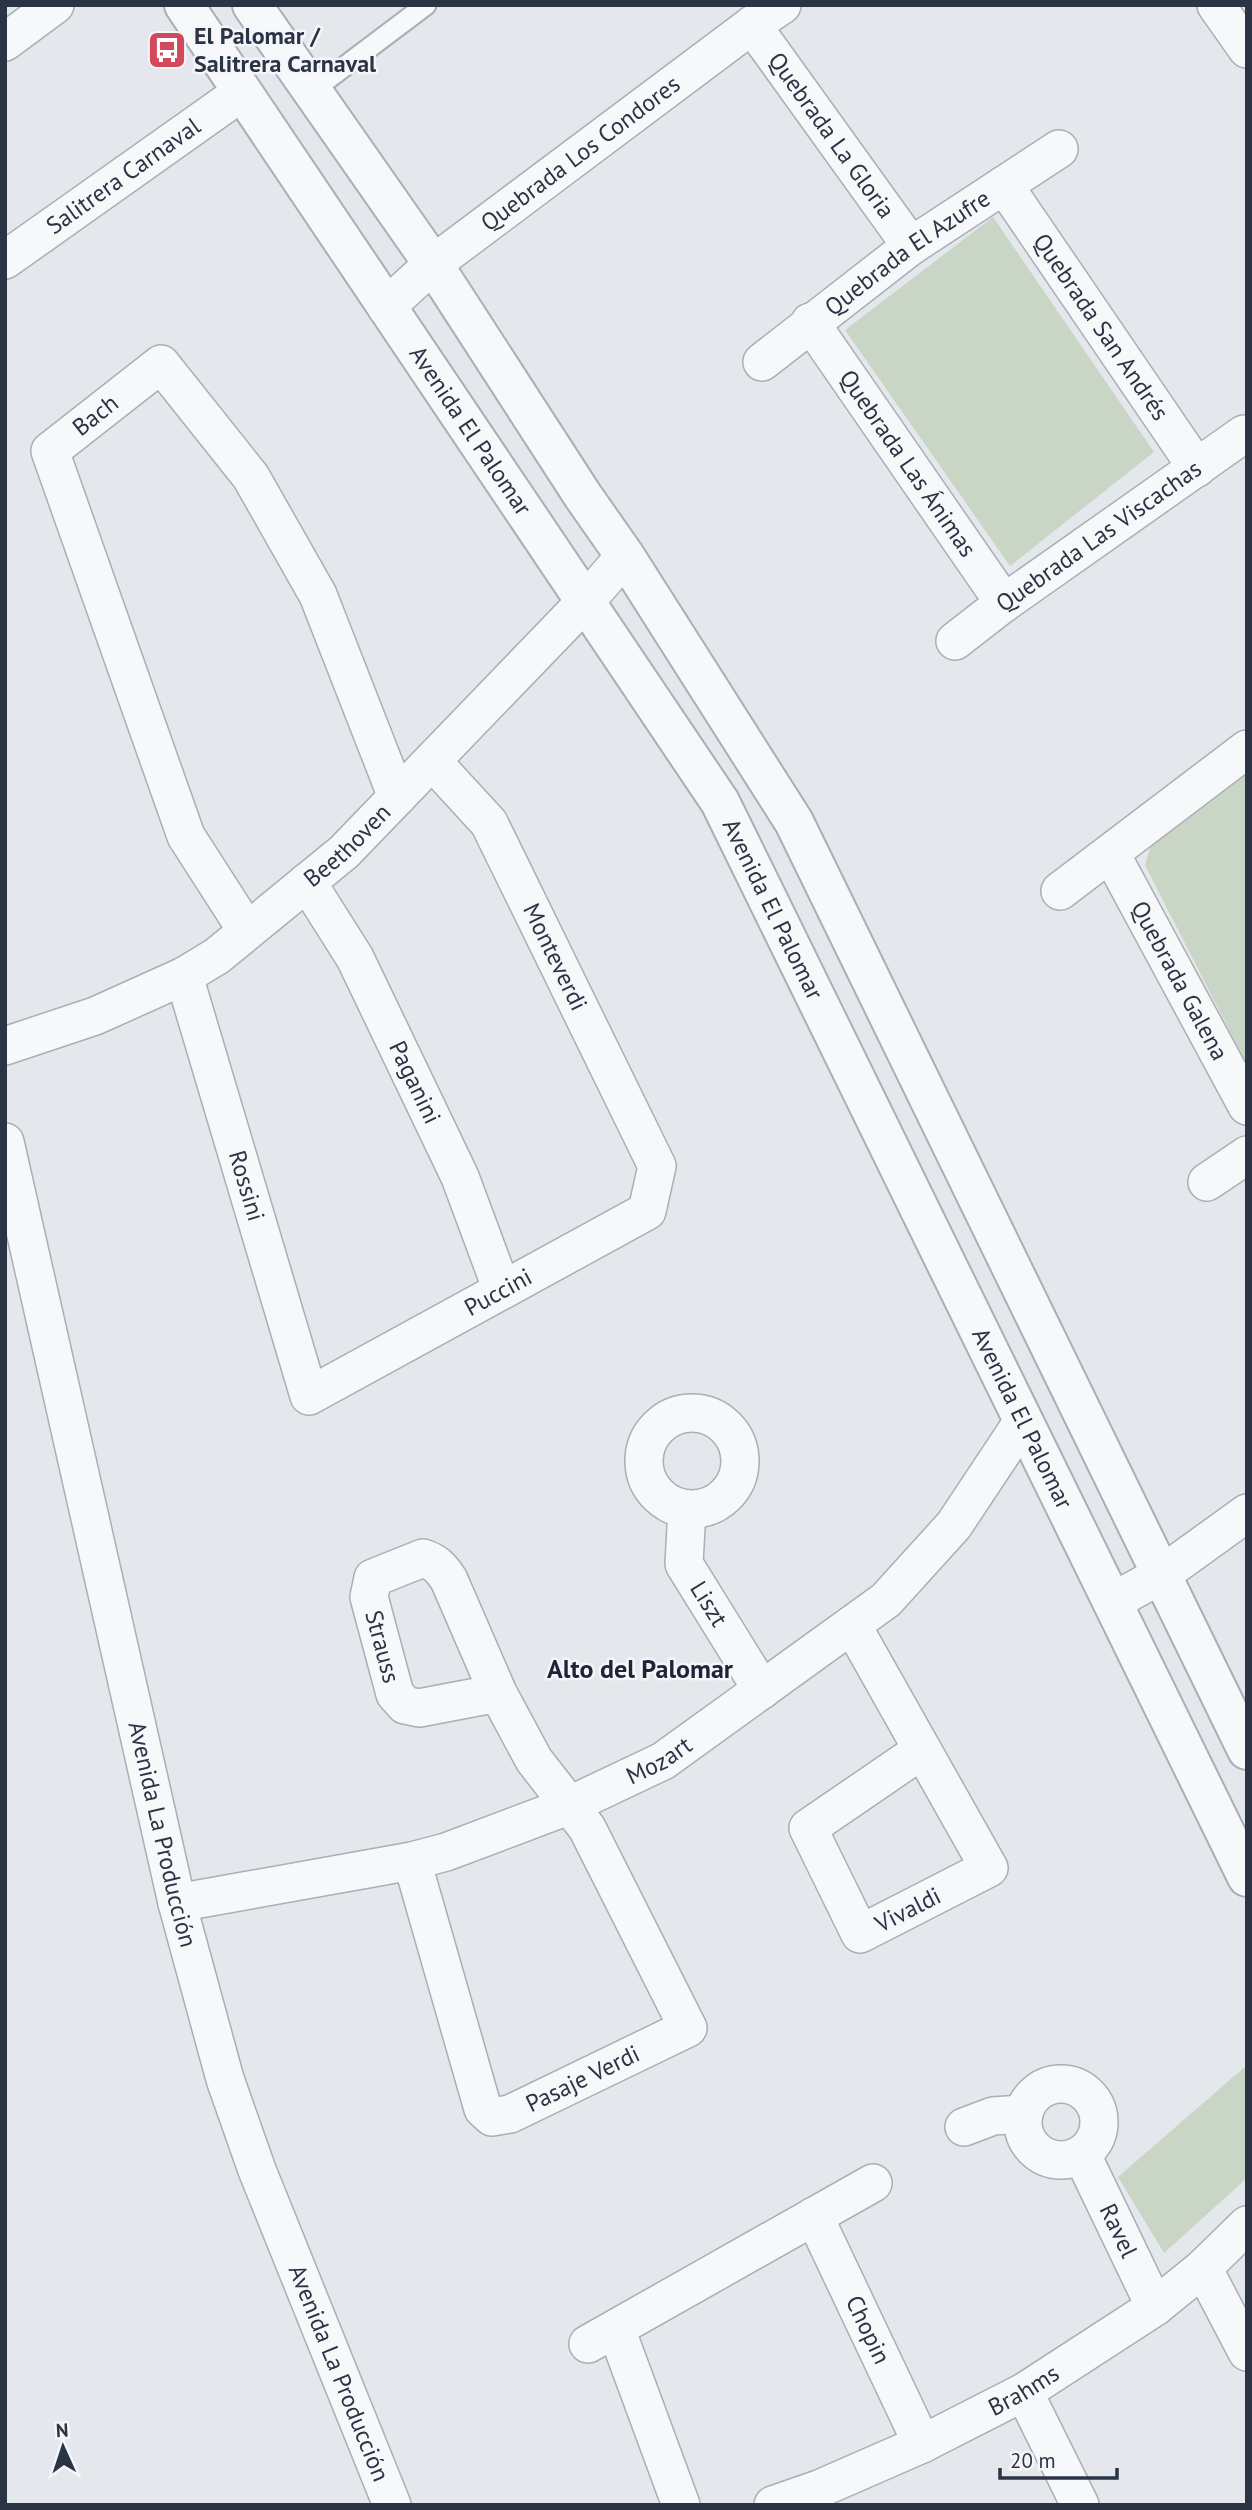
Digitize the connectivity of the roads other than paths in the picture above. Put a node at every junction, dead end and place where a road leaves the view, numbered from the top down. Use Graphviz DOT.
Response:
graph roads {
  1 [pos="55,5"];
  2 [pos="184,5"];
  3 [pos="252,5"];
  4 [pos="426,5"];
  5 [pos="782,5"];
  6 [pos="1216,5"];
  7 [pos="752,25"];
  8 [pos="5,42"];
  9 [pos="1247,49"];
  10 [pos="242,92"];
  11 [pos="312,92"];
  12 [pos="1059,149"];
  13 [pos="1004,185"];
  14 [pos="911,246"];
  15 [pos="5,260"];
  16 [pos="433,264"];
  17 [pos="386,307"];
  18 [pos="810,322"];
  19 [pos="762,362"];
  20 [pos="1244,434"];
  21 [pos="1197,468"];
  22 [pos="625,556"];
  23 [pos="585,602"];
  24 [pos="1003,603"];
  25 [pos="955,641"];
  26 [pos="1247,749"];
  27 [pos="432,761"];
  28 [pos="397,797"];
  29 [pos="1111,854"];
  30 [pos="307,882"];
  31 [pos="1060,891"];
  32 [pos="247,931"];
  33 [pos="184,976"];
  34 [pos="5,1046"];
  35 [pos="1247,1106"];
  36 [pos="5,1142"];
  37 [pos="1247,1155"];
  38 [pos="657,1166"];
  39 [pos="1207,1182"];
  40 [pos="502,1290"];
  41 [pos="309,1396"];
  42 [pos="1023,1421"];
  43 [pos="687,1509"];
  44 [pos="1247,1513"];
  45 [pos="1161,1575"];
  46 [pos="1112,1602"];
  47 [pos="852,1625"];
  48 [pos="762,1690"];
  49 [pos="499,1693"];
  50 [pos="922,1750"];
  51 [pos="1247,1750"];
  52 [pos="568,1806"];
  53 [pos="412,1861"];
  54 [pos="1247,1877"];
  55 [pos="177,1903"];
  56 [pos="1024,2114"];
  57 [pos="964,2127"];
  58 [pos="1082,2155"];
  59 [pos="873,2183"];
  60 [pos="814,2216"];
  61 [pos="1247,2225"];
  62 [pos="1203,2268"];
  63 [pos="1155,2307"];
  64 [pos="1247,2353"];
  65 [pos="1024,2392"];
  66 [pos="922,2444"];
  67 [pos="392,2505"];
  68 [pos="681,2505"];
  69 [pos="773,2505"];
  70 [pos="1080,2505"];
  1 -- 8 [label="street"];
  2 -- 10 [label="street, Avenida El Palomar"];
  3 -- 11 [label="street"];
  4 -- 11 [label="lane"];
  5 -- 7 [label="street, Quebrada Los Condores"];
  6 -- 9 [label="street"];
  7 -- 14 [label="street, Quebrada La Gloria"];
  7 -- 16 [label="street, Quebrada Los Condores"];
  10 -- 15 [label="street, Salitrera Carnaval"];
  10 -- 17 [label="street, Avenida El Palomar"];
  11 -- 16 [label="street"];
  12 -- 13 [label="street, Quebrada El Azufre"];
  13 -- 14 [label="street, Quebrada El Azufre"];
  13 -- 21 [label="street, Quebrada San Andrés"];
  14 -- 18 [label="street, Quebrada El Azufre"];
  16 -- 17 [label="street, Quebrada Los Condores"];
  16 -- 22 [label="street"];
  17 -- 23 [label="street, Avenida El Palomar"];
  18 -- 19 [label="street, Quebrada El Azufre"];
  18 -- 24 [label="street, Quebrada Las Ánimas"];
  20 -- 21 [label="street, Quebrada Las Viscachas"];
  21 -- 24 [label="street, Quebrada Las Viscachas"];
  22 -- 23 [label="street, Beethoven"];
  22 -- 45 [label="street"];
  23 -- 27 [label="street, Beethoven"];
  23 -- 42 [label="street, Avenida El Palomar"];
  24 -- 25 [label="street, Quebrada Las Viscachas"];
  26 -- 29 [label="street"];
  27 -- 28 [label="street, Beethoven"];
  27 -- 38 [label="street, Monteverdi"];
  28 -- 30 [label="street, Beethoven"];
  28 -- 32 [label="street, Bach"];
  29 -- 31 [label="street"];
  29 -- 35 [label="street, Quebrada Galena"];
  30 -- 32 [label="street, Beethoven"];
  30 -- 40 [label="street, Paganini"];
  32 -- 33 [label="street, Beethoven"];
  33 -- 34 [label="street, Beethoven"];
  33 -- 41 [label="street, Rossini"];
  36 -- 55 [label="street, Avenida La Producción"];
  37 -- 39 [label="street"];
  38 -- 40 [label="street, Puccini"];
  40 -- 41 [label="street, Puccini"];
  42 -- 46 [label="street, Avenida El Palomar"];
  42 -- 47 [label="street, Mozart"];
  43 -- 48 [label="street, Liszt"];
  44 -- 45 [label="street"];
  45 -- 46 [label="street"];
  45 -- 51 [label="street"];
  46 -- 54 [label="street, Avenida El Palomar"];
  47 -- 48 [label="street, Mozart"];
  47 -- 50 [label="street, Vivaldi"];
  48 -- 52 [label="street, Mozart"];
  49 -- 52 [label="street"];
  50 -- 50 [label="street, Vivaldi"];
  52 -- 53 [label="street, Mozart"];
  52 -- 53 [label="street, Pasaje Verdi"];
  53 -- 55 [label="street, Mozart"];
  55 -- 67 [label="street, Avenida La Producción"];
  56 -- 57 [label="street"];
  56 -- 58 [label="street"];
  56 -- 58 [label="street"];
  58 -- 63 [label="street, Ravel"];
  59 -- 60 [label="street"];
  60 -- 66 [label="street, Chopin"];
  60 -- 68 [label="street"];
  61 -- 62 [label="street, Brahms"];
  62 -- 63 [label="street, Brahms"];
  62 -- 64 [label="street"];
  63 -- 65 [label="street, Brahms"];
  65 -- 66 [label="street, Brahms"];
  65 -- 70 [label="street"];
  66 -- 69 [label="street, Brahms"];
}
